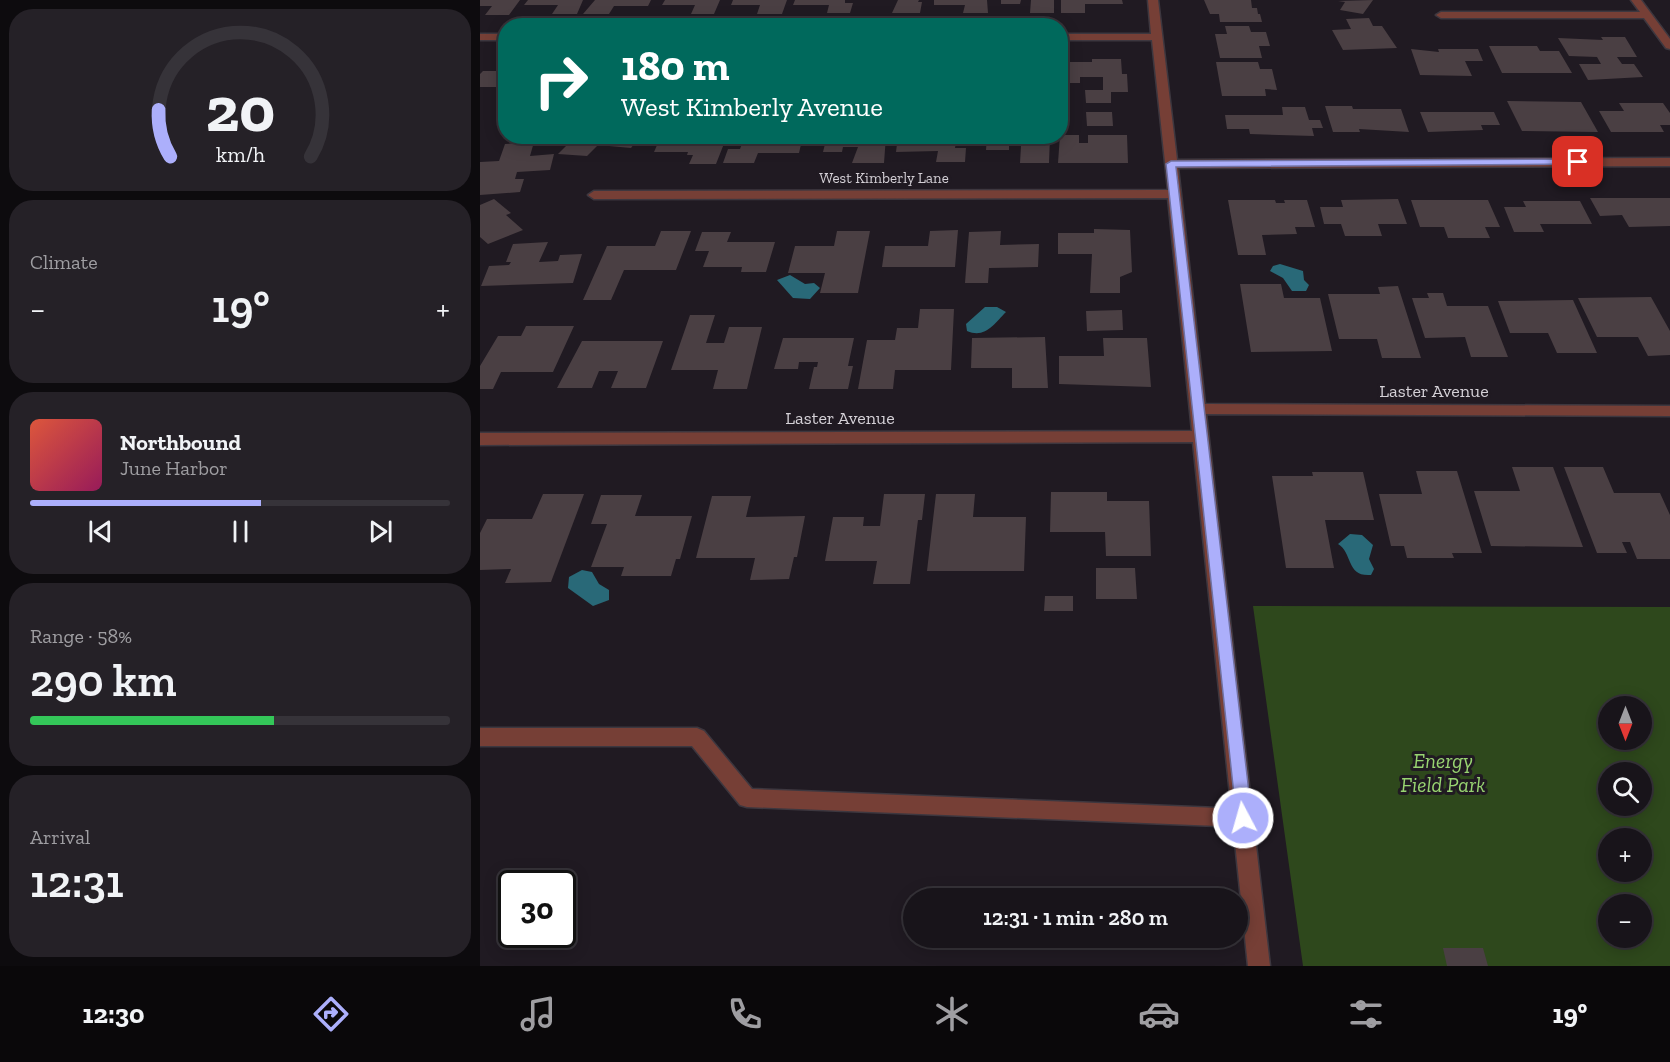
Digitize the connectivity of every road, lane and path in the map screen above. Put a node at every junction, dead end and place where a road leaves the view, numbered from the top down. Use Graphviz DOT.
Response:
graph roads {
  1 [pos="1153,0"];
  2 [pos="1636,0"];
  3 [pos="1441,15"];
  4 [pos="1647,15"];
  5 [pos="480,37"];
  6 [pos="498,37"];
  7 [pos="1068,37"];
  8 [pos="1157,37"];
  9 [pos="1670,46"];
  10 [pos="1670,162"];
  11 [pos="1171,164"];
  12 [pos="1174,194"];
  13 [pos="594,195"];
  14 [pos="1198,409"];
  15 [pos="1670,411"];
  16 [pos="1201,436"];
  17 [pos="480,439"];
  18 [pos="480,737"];
  19 [pos="1243,818"];
  20 [pos="1259,966"];
  1 -- 8 [label="street"];
  2 -- 4 [label="street"];
  3 -- 4 [label="street"];
  4 -- 9 [label="street"];
  5 -- 6 [label="street"];
  7 -- 8 [label="street"];
  8 -- 11 [label="street"];
  10 -- 11 [label="street"];
  11 -- 12 [label="street"];
  12 -- 13 [label="street, West Kimberly Lane"];
  12 -- 14 [label="street"];
  14 -- 15 [label="street, Laster Avenue"];
  14 -- 16 [label="street"];
  16 -- 17 [label="street, Laster Avenue"];
  16 -- 19 [label="street"];
  18 -- 19 [label="street"];
  19 -- 20 [label="street"];
}
